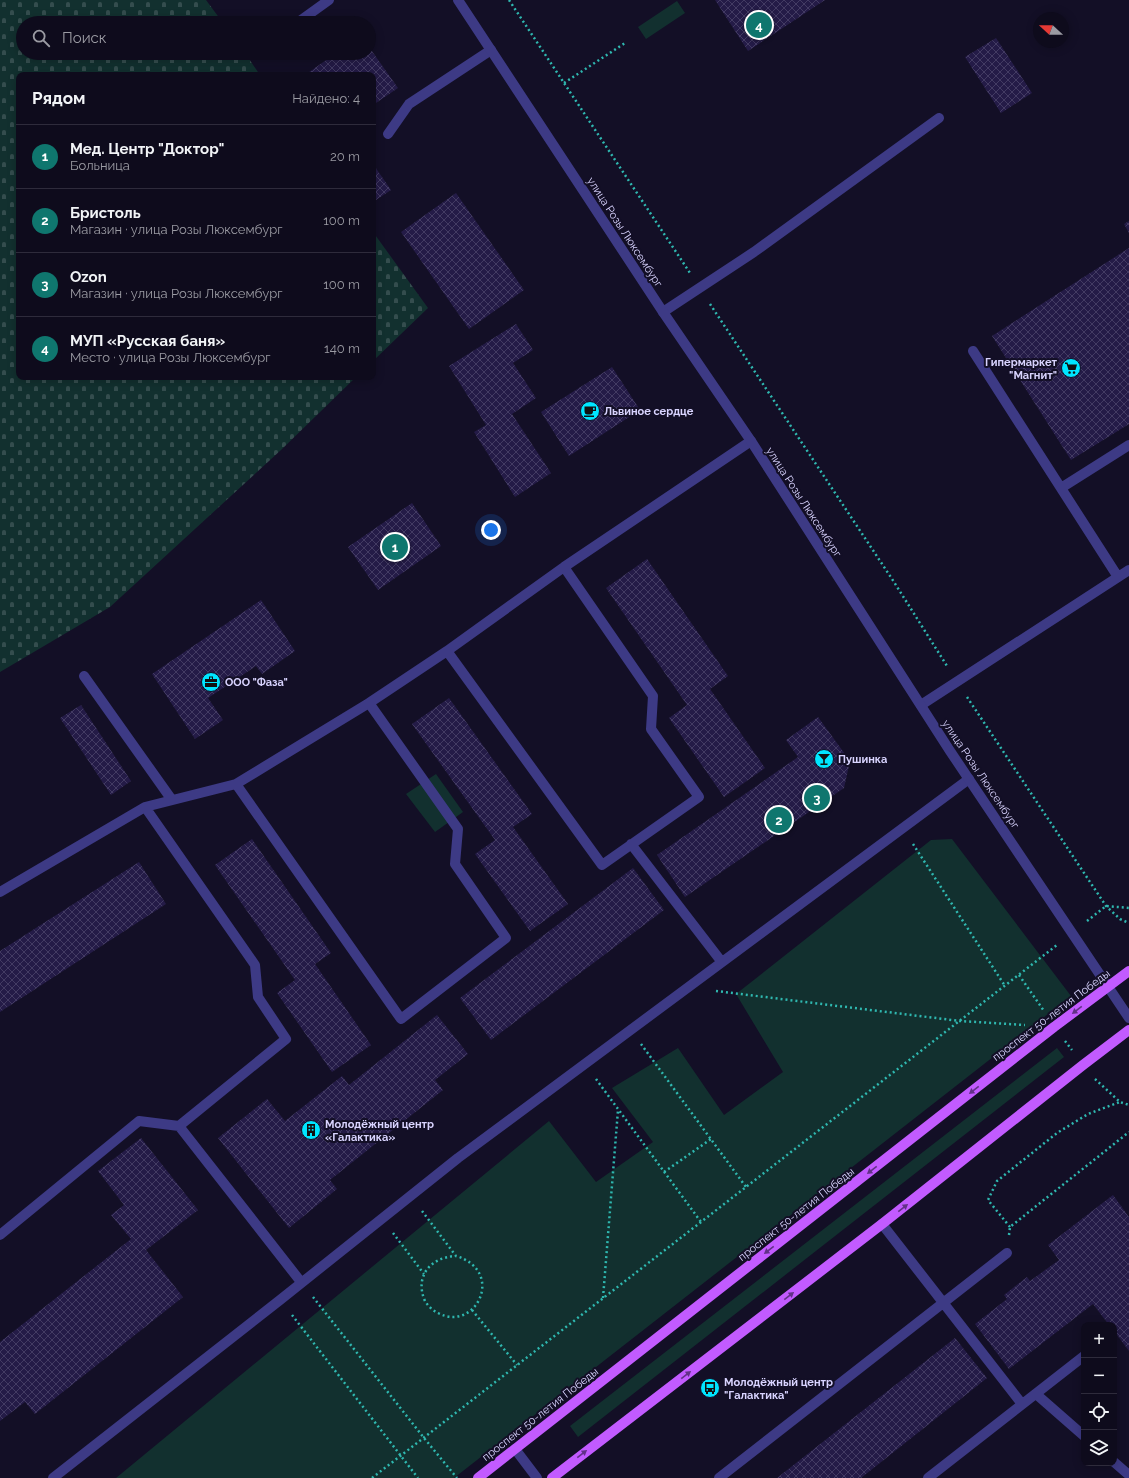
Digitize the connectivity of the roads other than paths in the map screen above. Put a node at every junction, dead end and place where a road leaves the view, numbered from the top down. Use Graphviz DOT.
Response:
graph roads {
  1 [pos="330,0"];
  2 [pos="458,0"];
  3 [pos="307,16"];
  4 [pos="491,50"];
  5 [pos="939,118"];
  6 [pos="388,134"];
  7 [pos="663,312"];
  8 [pos="973,351"];
  9 [pos="751,441"];
  10 [pos="1129,445"];
  11 [pos="1061,488"];
  12 [pos="564,567"];
  13 [pos="1129,570"];
  14 [pos="1118,577"];
  15 [pos="447,651"];
  16 [pos="84,676"];
  17 [pos="369,703"];
  18 [pos="921,705"];
  19 [pos="969,779"];
  20 [pos="236,784"];
  21 [pos="172,800"];
  22 [pos="145,807"];
  23 [pos="631,844"];
  24 [pos="0,892"];
  25 [pos="721,961"];
  26 [pos="1129,971"];
  27 [pos="1108,986"];
  28 [pos="1129,1018"];
  29 [pos="1129,1030"];
  30 [pos="179,1126"];
  31 [pos="882,1224"];
  32 [pos="0,1235"];
  33 [pos="1007,1254"];
  34 [pos="302,1282"];
  35 [pos="944,1302"];
  36 [pos="1081,1358"];
  37 [pos="1036,1394"];
  38 [pos="1022,1404"];
  39 [pos="1081,1433"];
  40 [pos="515,1449"];
  41 [pos="1117,1465"];
  42 [pos="1129,1475"];
  43 [pos="53,1478"];
  44 [pos="478,1478"];
  45 [pos="537,1478"];
  46 [pos="552,1478"];
  47 [pos="719,1478"];
  48 [pos="928,1478"];
  1 -- 3 [label="street"];
  2 -- 4 [label="street, улица Розы Люксембург"];
  4 -- 6 [label="street"];
  4 -- 7 [label="street, улица Розы Люксембург"];
  5 -- 7 [label="street"];
  7 -- 9 [label="street, улица Розы Люксембург"];
  8 -- 11 [label="street"];
  9 -- 12 [label="street"];
  9 -- 18 [label="street, улица Розы Люксембург"];
  10 -- 11 [label="street"];
  11 -- 14 [label="street"];
  12 -- 15 [label="street"];
  12 -- 23 [label="street"];
  13 -- 14 [label="street"];
  14 -- 18 [label="street"];
  15 -- 17 [label="street"];
  15 -- 23 [label="street"];
  16 -- 21 [label="street"];
  17 -- 20 [label="street"];
  17 -- 20 [label="street"];
  18 -- 19 [label="street, улица Розы Люксембург"];
  19 -- 25 [label="street"];
  19 -- 27 [label="street, улица Розы Люксембург"];
  20 -- 21 [label="street"];
  21 -- 22 [label="street"];
  22 -- 24 [label="street"];
  22 -- 30 [label="street"];
  23 -- 25 [label="street"];
  25 -- 34 [label="street"];
  26 -- 27 [label="main road, проспект 50-летия Победы"];
  27 -- 28 [label="street, улица Розы Люксембург"];
  27 -- 40 [label="main road, проспект 50-летия Победы, one-way"];
  31 -- 29 [label="main road, one-way"];
  30 -- 32 [label="street"];
  30 -- 34 [label="street"];
  31 -- 35 [label="street"];
  46 -- 31 [label="main road, one-way"];
  33 -- 35 [label="street"];
  34 -- 43 [label="street"];
  35 -- 38 [label="street"];
  35 -- 47 [label="street"];
  36 -- 37 [label="street"];
  37 -- 38 [label="street"];
  37 -- 39 [label="street"];
  38 -- 48 [label="street"];
  40 -- 44 [label="main road, проспект 50-летия Победы"];
  40 -- 45 [label="street"];
  41 -- 42 [label="street"];
}
